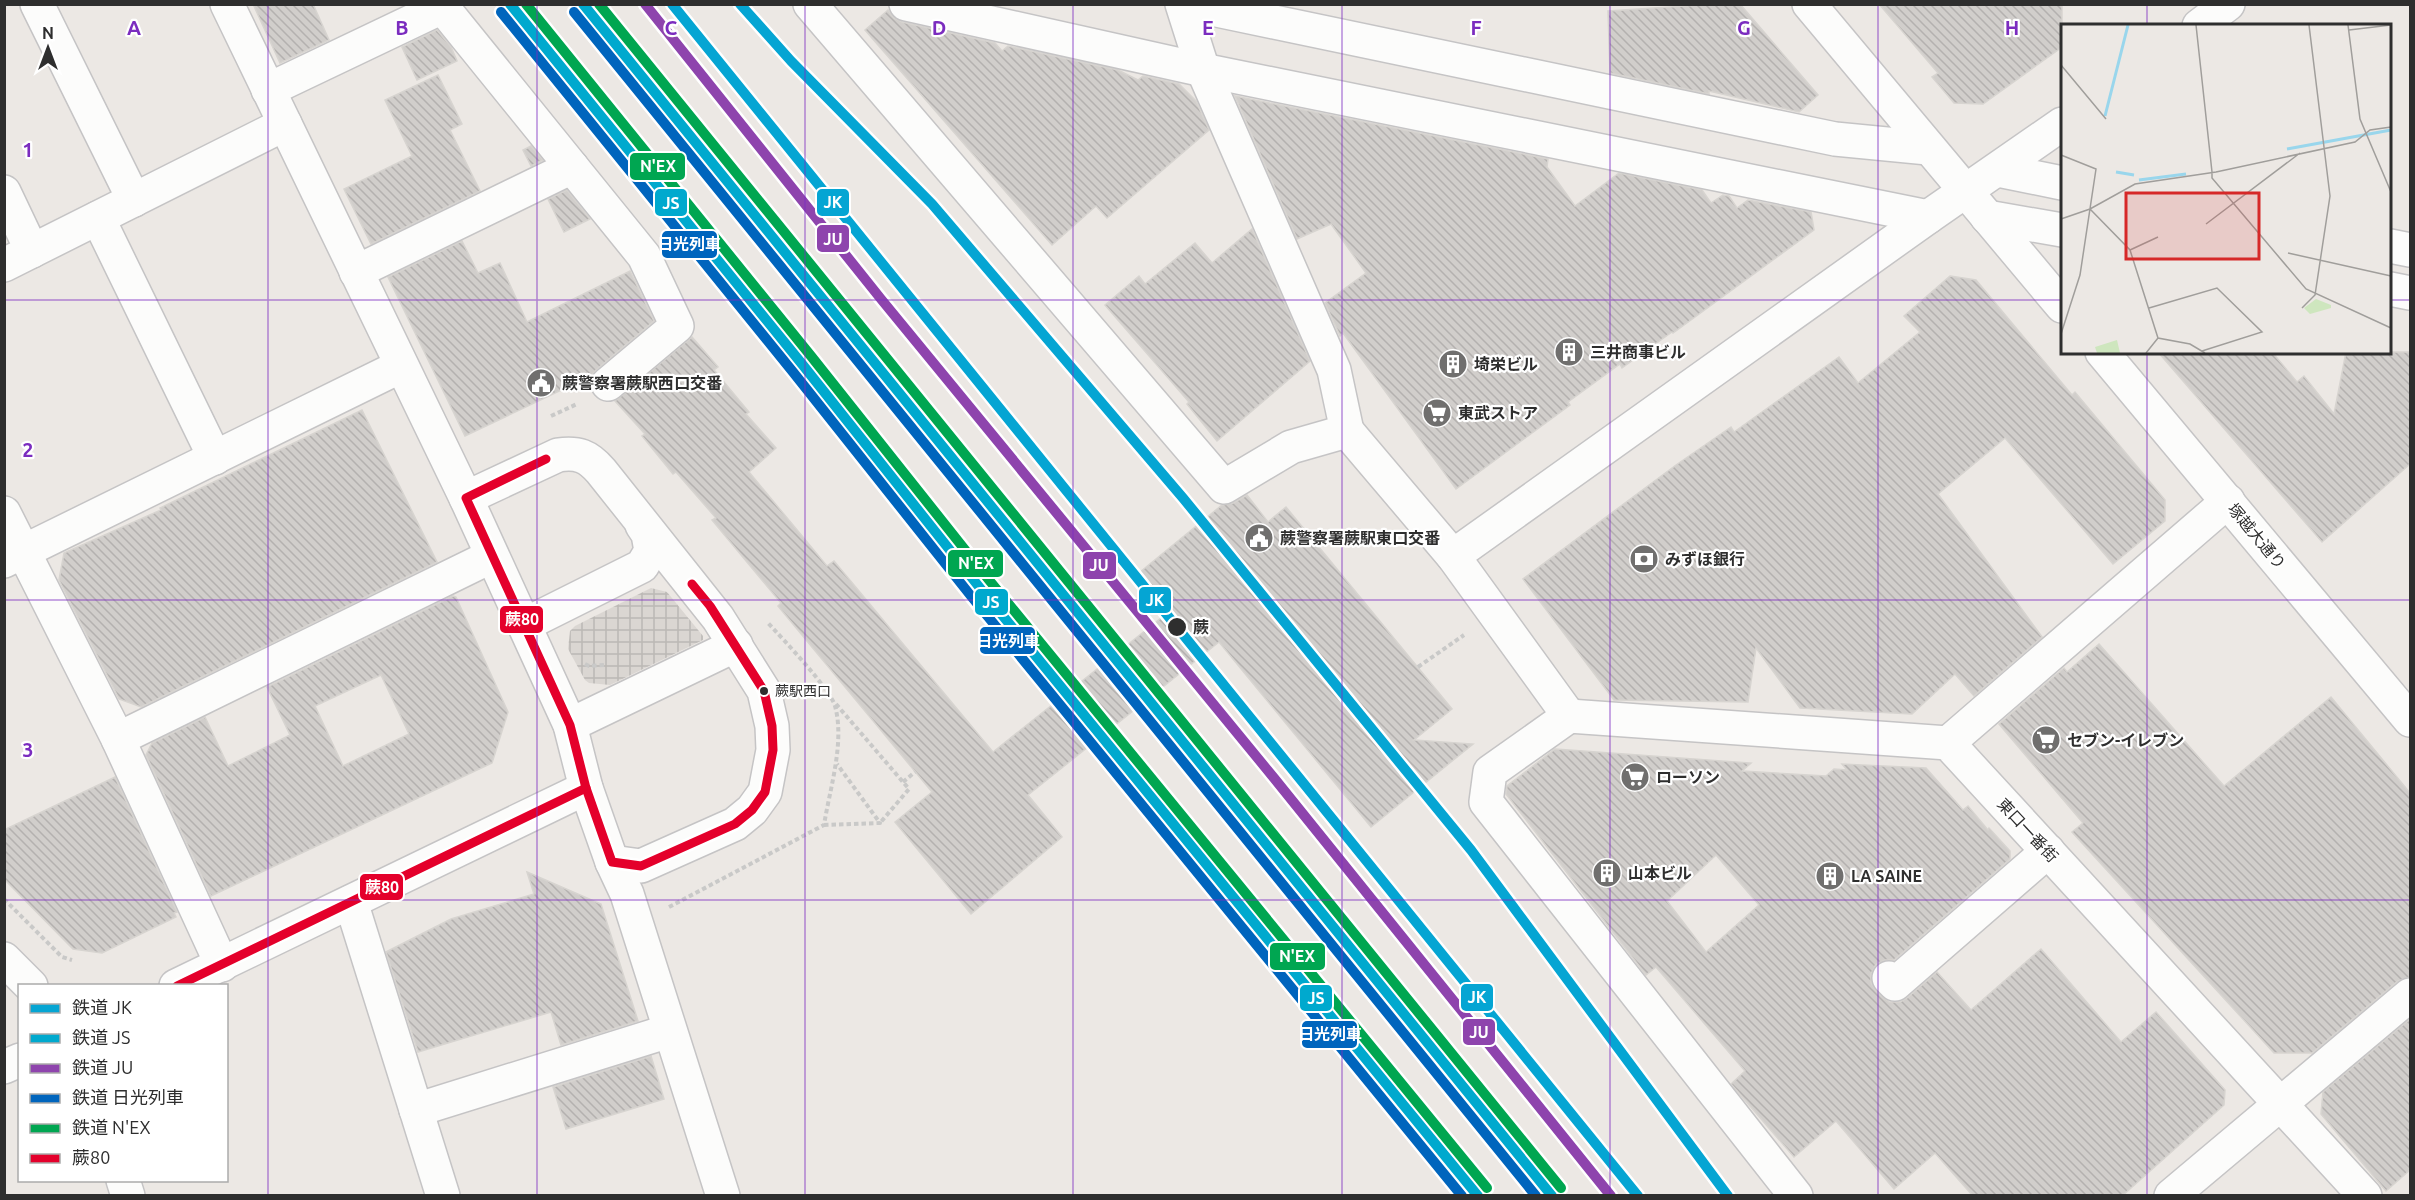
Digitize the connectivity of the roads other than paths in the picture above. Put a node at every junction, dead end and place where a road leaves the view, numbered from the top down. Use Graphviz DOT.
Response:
graph roads {
  1 [pos="37,4"];
  2 [pos="227,4"];
  3 [pos="810,4"];
  4 [pos="906,4"];
  5 [pos="1182,4"];
  6 [pos="1188,4"];
  7 [pos="1809,4"];
  8 [pos="2228,4"];
  9 [pos="441,6"];
  10 [pos="2202,24"];
  11 [pos="1203,70"];
  12 [pos="268,90"];
  13 [pos="285,124"];
  14 [pos="2061,125"];
  15 [pos="1928,148"];
  16 [pos="572,167"];
  17 [pos="1998,170"];
  18 [pos="2061,183"];
  19 [pos="4,192"];
  20 [pos="1965,192"];
  21 [pos="134,200"];
  22 [pos="1928,217"];
  23 [pos="1987,217"];
  24 [pos="98,218"];
  25 [pos="2061,230"];
  26 [pos="2391,246"];
  27 [pos="2410,250"];
  28 [pos="18,258"];
  29 [pos="356,273"];
  30 [pos="2391,289"];
  31 [pos="2410,293"];
  32 [pos="2061,305"];
  33 [pos="2104,354"];
  34 [pos="401,366"];
  35 [pos="608,384"];
  36 [pos="1347,431"];
  37 [pos="215,458"];
  38 [pos="466,498"];
  39 [pos="2228,501"];
  40 [pos="4,513"];
  41 [pos="642,525"];
  42 [pos="14,556"];
  43 [pos="492,556"];
  44 [pos="1453,556"];
  45 [pos="524,626"];
  46 [pos="736,645"];
  47 [pos="1569,716"];
  48 [pos="2410,720"];
  49 [pos="570,724"];
  50 [pos="118,739"];
  51 [pos="1948,743"];
  52 [pos="586,788"];
  53 [pos="2048,852"];
  54 [pos="612,862"];
  55 [pos="351,902"];
  56 [pos="4,958"];
  57 [pos="222,964"];
  58 [pos="1889,978"];
  59 [pos="29,984"];
  60 [pos="180,984"];
  61 [pos="2410,995"];
  62 [pos="669,1031"];
  63 [pos="18,1061"];
  64 [pos="4,1067"];
  65 [pos="2281,1104"];
  66 [pos="416,1110"];
  67 [pos="442,1196"];
  68 [pos="723,1196"];
  69 [pos="1796,1196"];
  70 [pos="2172,1196"];
  71 [pos="2365,1196"];
  1 -- 21 [label="street"];
  2 -- 12 [label="street"];
  3 -- 36 [label="street"];
  4 -- 11 [label="street"];
  5 -- 11 [label="street"];
  6 -- 15 [label="street"];
  7 -- 15 [label="street"];
  8 -- 10 [label="street"];
  9 -- 12 [label="street"];
  9 -- 16 [label="street"];
  11 -- 22 [label="street"];
  11 -- 36 [label="street"];
  12 -- 13 [label="street"];
  13 -- 21 [label="street"];
  13 -- 29 [label="street"];
  14 -- 17 [label="street"];
  15 -- 20 [label="street"];
  16 -- 29 [label="street"];
  16 -- 35 [label="street"];
  17 -- 18 [label="street"];
  17 -- 20 [label="street"];
  19 -- 28 [label="street"];
  20 -- 22 [label="street"];
  20 -- 23 [label="street"];
  21 -- 24 [label="street"];
  22 -- 44 [label="street"];
  23 -- 25 [label="street"];
  23 -- 32 [label="street"];
  24 -- 28 [label="street"];
  24 -- 37 [label="street"];
  26 -- 27 [label="street"];
  29 -- 34 [label="street"];
  30 -- 31 [label="street"];
  33 -- 39 [label="street, 塚越大通り"];
  34 -- 37 [label="street"];
  34 -- 38 [label="street"];
  36 -- 44 [label="street"];
  37 -- 42 [label="street"];
  38 -- 41 [label="street"];
  38 -- 43 [label="street"];
  39 -- 48 [label="street, 塚越大通り"];
  39 -- 51 [label="street"];
  40 -- 42 [label="street"];
  41 -- 45 [label="street"];
  41 -- 46 [label="street"];
  42 -- 50 [label="street"];
  43 -- 45 [label="street"];
  43 -- 50 [label="street"];
  44 -- 47 [label="street"];
  45 -- 49 [label="street"];
  46 -- 49 [label="street"];
  46 -- 54 [label="street"];
  47 -- 51 [label="street"];
  47 -- 69 [label="street"];
  49 -- 52 [label="street"];
  50 -- 57 [label="street"];
  51 -- 53 [label="street, 東口一番街"];
  52 -- 54 [label="street"];
  52 -- 55 [label="street"];
  53 -- 58 [label="street"];
  53 -- 65 [label="street, 東口一番街"];
  54 -- 62 [label="street"];
  55 -- 57 [label="street"];
  55 -- 66 [label="street"];
  56 -- 59 [label="street"];
  57 -- 60 [label="street"];
  61 -- 65 [label="street"];
  62 -- 66 [label="street"];
  62 -- 68 [label="street"];
  63 -- 64 [label="street"];
  65 -- 70 [label="street"];
  65 -- 71 [label="street, 東口一番街"];
  66 -- 67 [label="street"];
}
